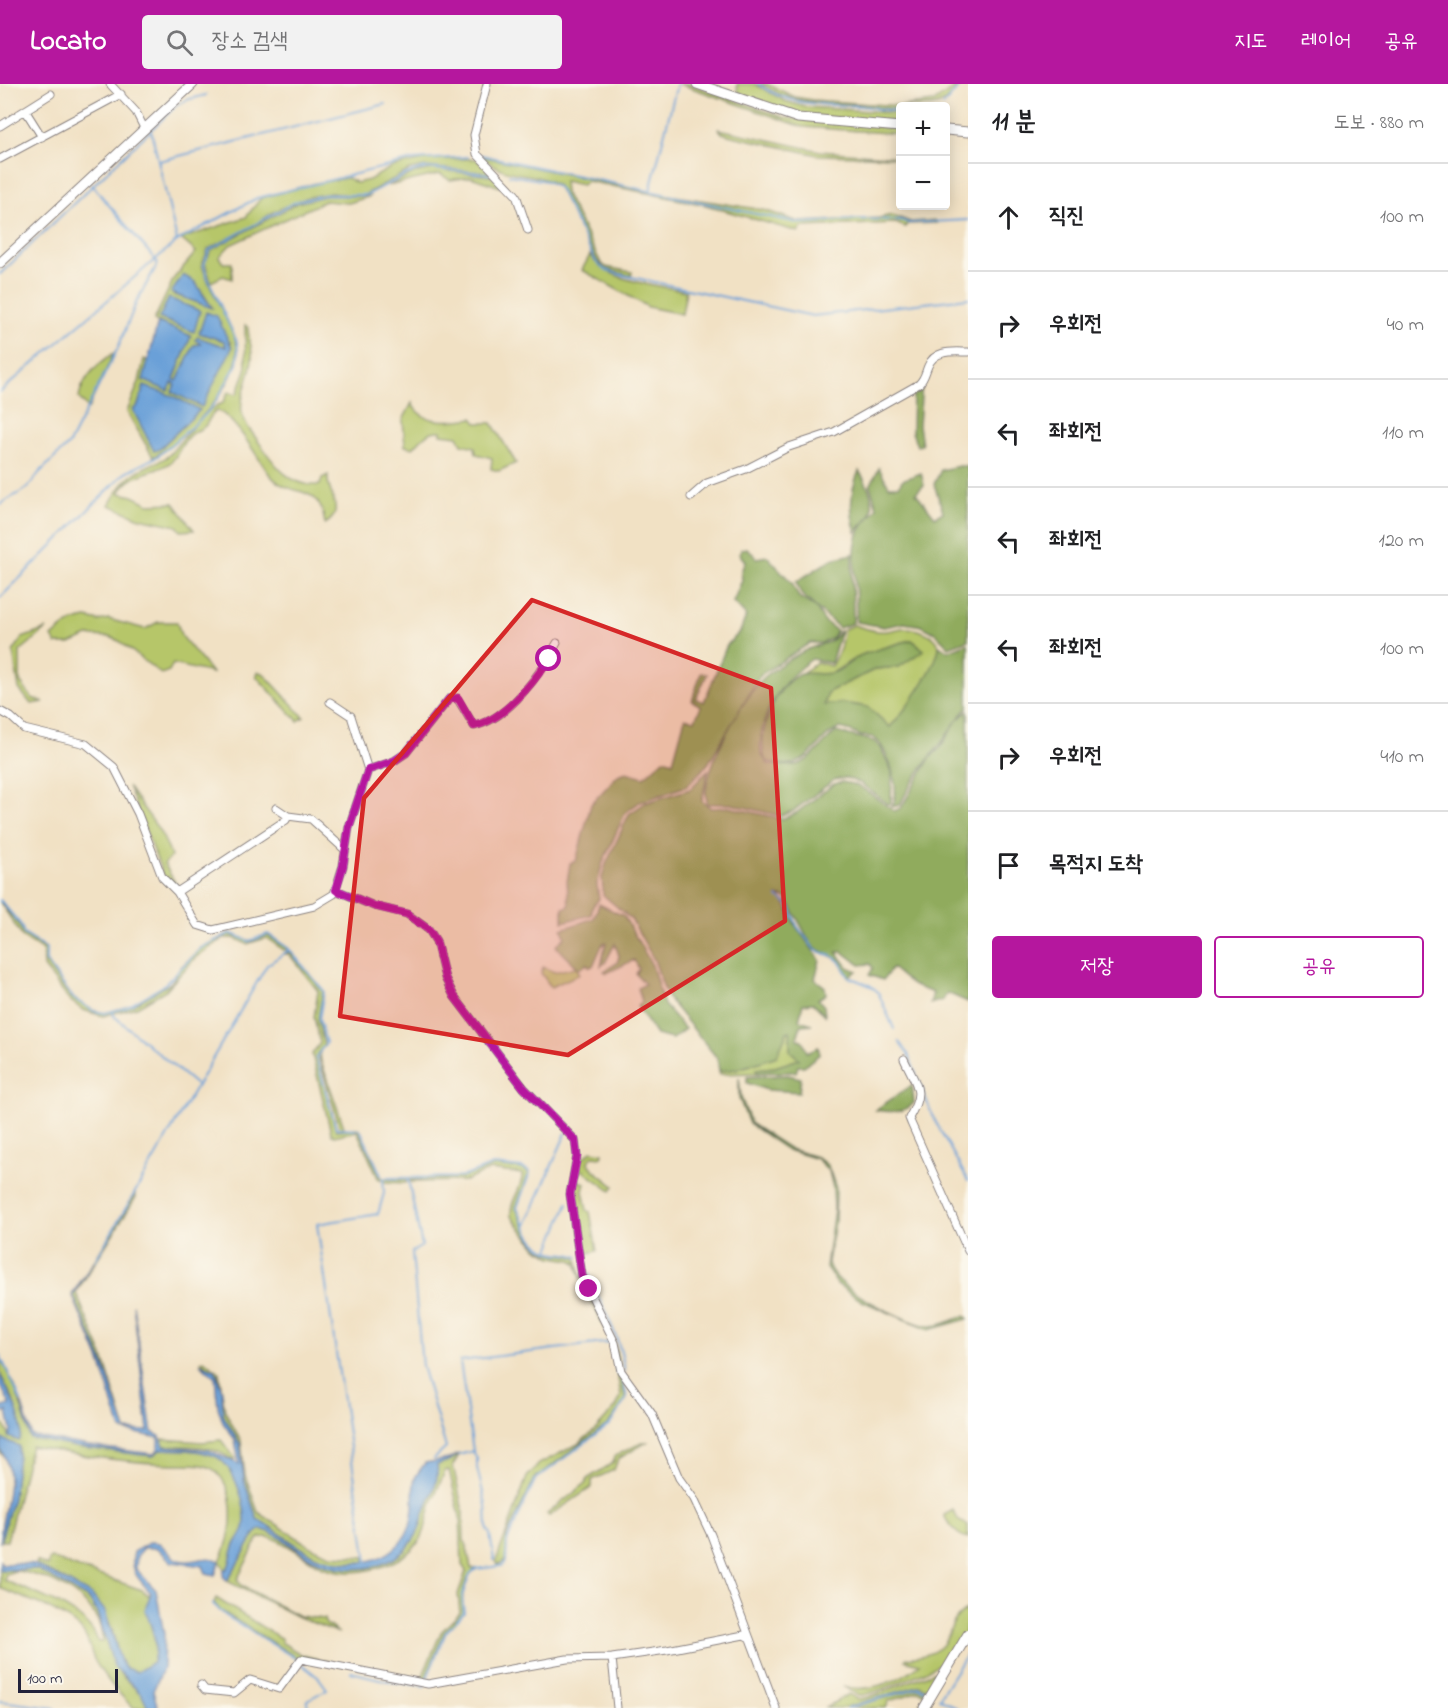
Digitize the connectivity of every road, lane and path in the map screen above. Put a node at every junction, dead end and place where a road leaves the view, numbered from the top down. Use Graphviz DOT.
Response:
graph roads {
  1 [pos="110,84"];
  2 [pos="193,84"];
  3 [pos="487,84"];
  4 [pos="697,84"];
  5 [pos="51,94"];
  6 [pos="121,94"];
  7 [pos="25,111"];
  8 [pos="0,126"];
  9 [pos="896,127"];
  10 [pos="144,128"];
  11 [pos="950,130"];
  12 [pos="968,132"];
  13 [pos="42,136"];
  14 [pos="0,159"];
  15 [pos="528,230"];
  16 [pos="0,263"];
  17 [pos="968,352"];
  18 [pos="691,497"];
  19 [pos="557,643"];
  20 [pos="330,702"];
  21 [pos="0,711"];
  22 [pos="368,770"];
  23 [pos="276,808"];
  24 [pos="288,816"];
  25 [pos="345,850"];
  26 [pos="336,890"];
  27 [pos="177,891"];
  28 [pos="904,1059"];
  29 [pos="968,1251"];
  30 [pos="968,1634"];
  31 [pos="748,1637"];
  32 [pos="612,1658"];
  33 [pos="201,1685"];
  34 [pos="617,1708"];
  35 [pos="776,1708"];
  36 [pos="924,1708"];
  1 -- 6 [label="street"];
  2 -- 10 [label="street"];
  3 -- 15 [label="street"];
  4 -- 9 [label="street"];
  5 -- 7 [label="street"];
  6 -- 10 [label="street"];
  6 -- 13 [label="street"];
  7 -- 8 [label="street"];
  7 -- 13 [label="street"];
  10 -- 16 [label="street"];
  11 -- 12 [label="street"];
  13 -- 14 [label="street"];
  17 -- 18 [label="street"];
  19 -- 22 [label="street"];
  20 -- 22 [label="street"];
  21 -- 27 [label="street"];
  22 -- 25 [label="street"];
  23 -- 24 [label="street"];
  24 -- 25 [label="street"];
  24 -- 27 [label="street"];
  25 -- 26 [label="street"];
  26 -- 27 [label="street"];
  26 -- 31 [label="street"];
  28 -- 29 [label="street"];
  30 -- 36 [label="street"];
  31 -- 32 [label="street"];
  31 -- 35 [label="street"];
  32 -- 33 [label="street"];
  32 -- 34 [label="street"];
}
